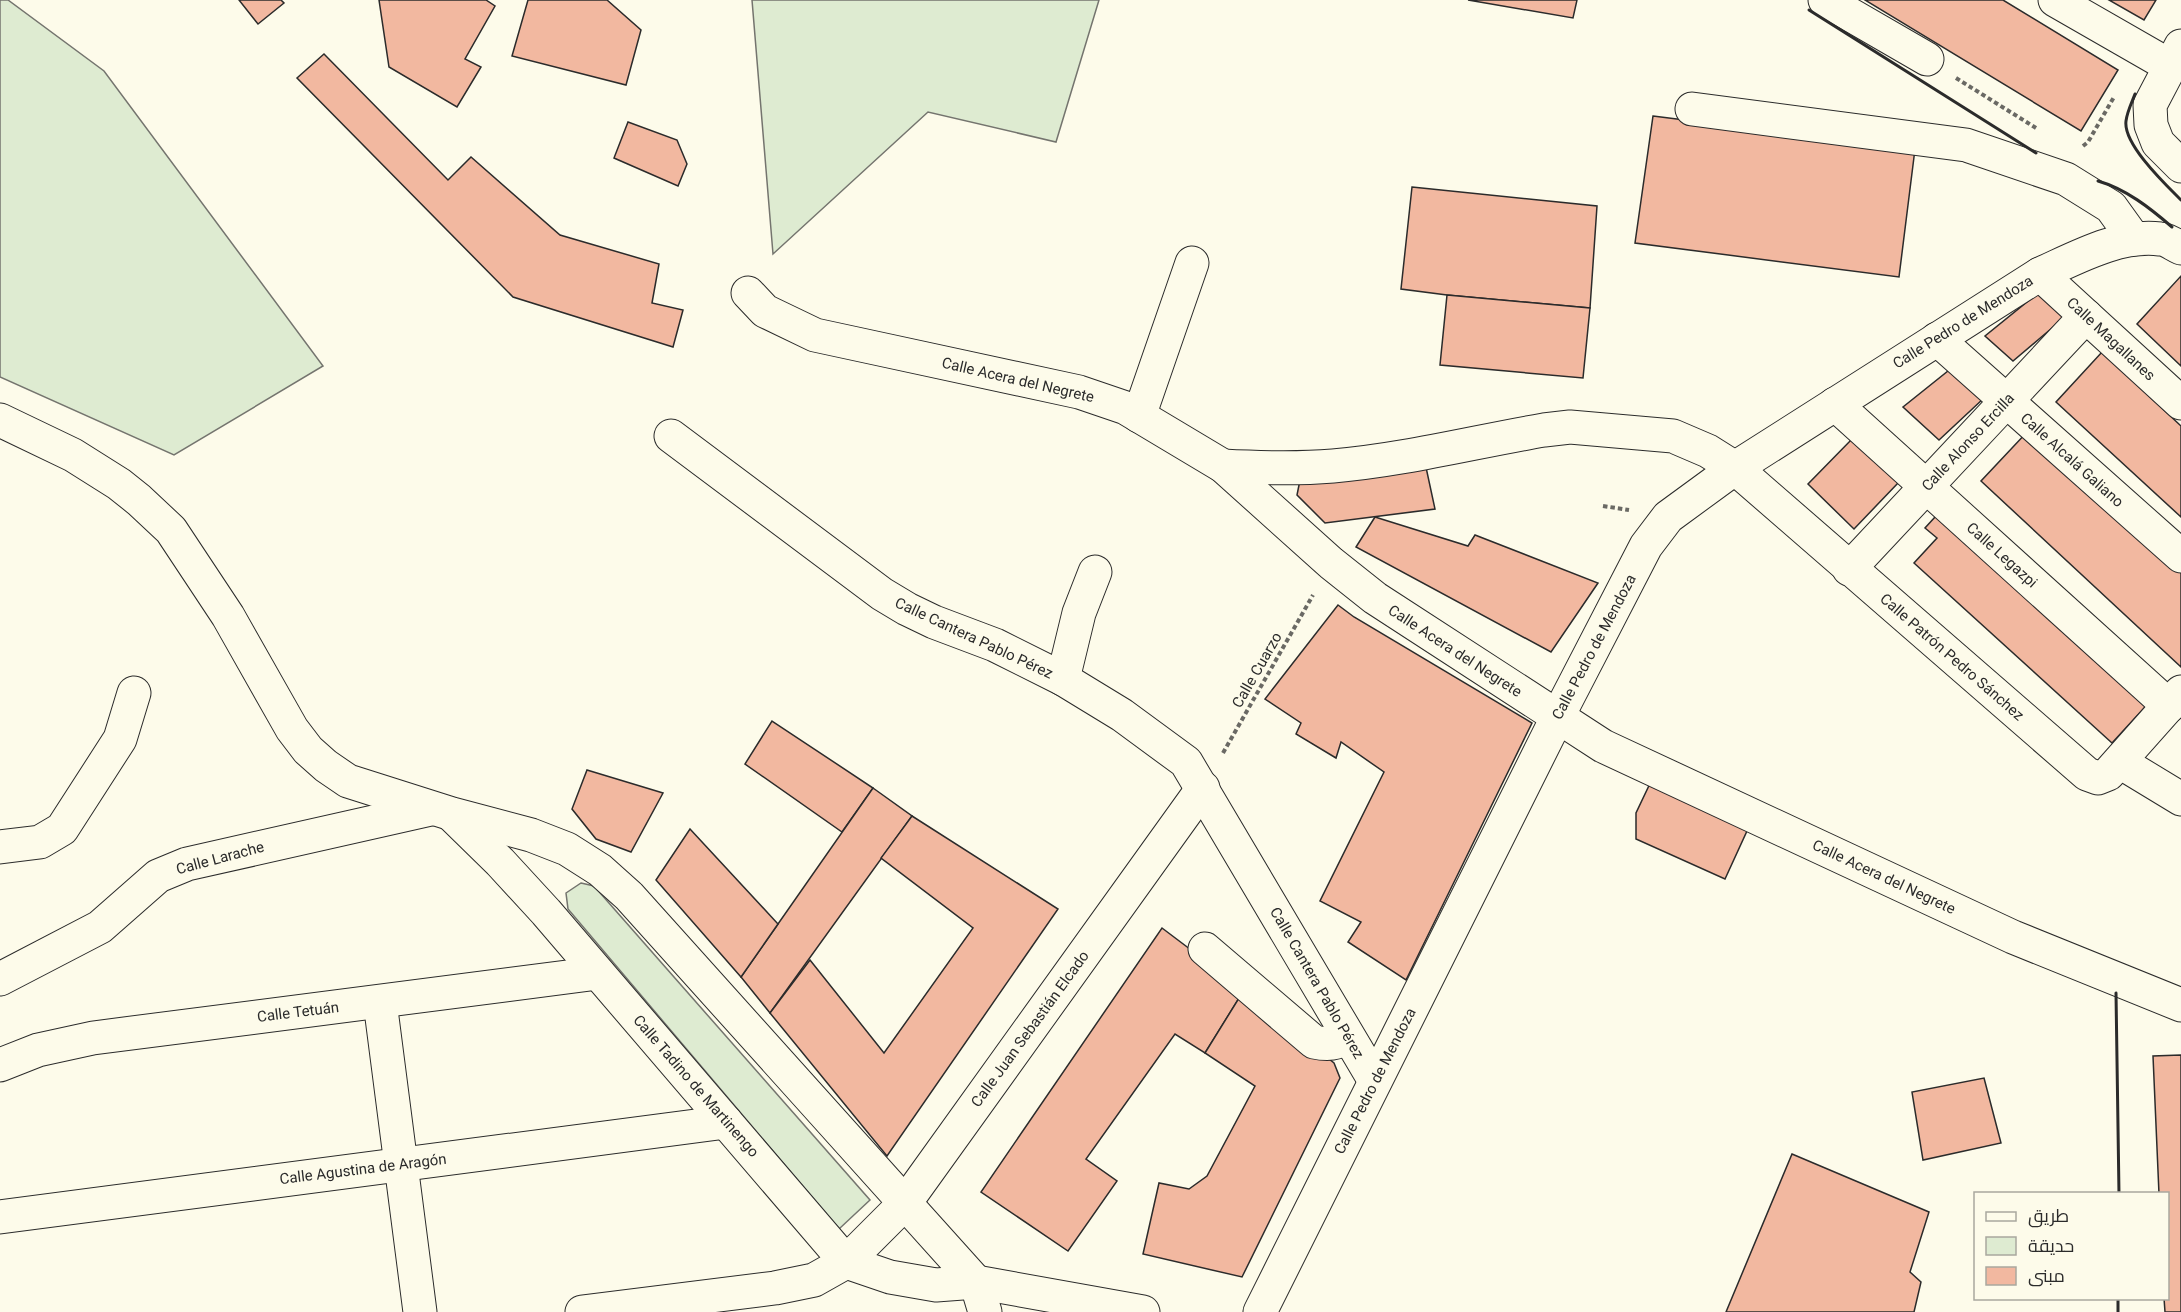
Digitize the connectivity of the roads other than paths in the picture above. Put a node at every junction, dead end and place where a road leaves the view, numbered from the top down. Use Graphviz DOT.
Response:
graph roads {
  1 [pos="1825,0"];
  2 [pos="2055,0"];
  3 [pos="2176,56"];
  4 [pos="1927,59"];
  5 [pos="1692,109"];
  6 [pos="2181,166"];
  7 [pos="2134,239"];
  8 [pos="2181,248"];
  9 [pos="1192,263"];
  10 [pos="2040,274"];
  11 [pos="748,293"];
  12 [pos="2086,316"];
  13 [pos="1937,339"];
  14 [pos="2006,401"];
  15 [pos="2181,403"];
  16 [pos="1835,404"];
  17 [pos="1139,416"];
  18 [pos="0,420"];
  19 [pos="671,436"];
  20 [pos="1223,466"];
  21 [pos="1735,468"];
  22 [pos="1926,487"];
  23 [pos="2181,556"];
  24 [pos="1849,568"];
  25 [pos="1095,572"];
  26 [pos="1063,679"];
  27 [pos="134,693"];
  28 [pos="2175,699"];
  29 [pos="1557,718"];
  30 [pos="2120,762"];
  31 [pos="1203,788"];
  32 [pos="2181,799"];
  33 [pos="442,811"];
  34 [pos="0,847"];
  35 [pos="1205,949"];
  36 [pos="598,973"];
  37 [pos="0,979"];
  38 [pos="380,1002"];
  39 [pos="2181,1005"];
  40 [pos="1348,1037"];
  41 [pos="0,1065"];
  42 [pos="1375,1081"];
  43 [pos="726,1122"];
  44 [pos="401,1164"];
  45 [pos="905,1203"];
  46 [pos="0,1217"];
  47 [pos="846,1262"];
  48 [pos="980,1297"];
  49 [pos="420,1312"];
  50 [pos="582,1312"];
  51 [pos="1143,1312"];
  52 [pos="1260,1312"];
  1 -- 4 [label="street"];
  2 -- 3 [label="street"];
  3 -- 6 [label="street"];
  5 -- 7 [label="street"];
  7 -- 8 [label="street, Calle Pedro de Mendoza"];
  7 -- 10 [label="street, Calle Pedro de Mendoza"];
  9 -- 17 [label="street"];
  10 -- 12 [label="street, Calle Magallanes"];
  10 -- 13 [label="street, Calle Pedro de Mendoza"];
  11 -- 17 [label="street, Calle Acera del Negrete"];
  12 -- 14 [label="street, Calle Alonso Ercilla"];
  12 -- 15 [label="street, Calle Magallanes"];
  13 -- 14 [label="street, Calle Alcalá Galiano"];
  13 -- 16 [label="street, Calle Pedro de Mendoza"];
  14 -- 22 [label="street, Calle Alonso Ercilla"];
  14 -- 23 [label="street, Calle Alcalá Galiano"];
  16 -- 21 [label="street, Calle Pedro de Mendoza"];
  16 -- 22 [label="street, Calle Legazpi"];
  17 -- 20 [label="street, Calle Acera del Negrete"];
  18 -- 33 [label="street, Calle Tadino de Martinengo"];
  19 -- 26 [label="street, Calle Cantera Pablo Pérez"];
  20 -- 21 [label="street, Calle Patrón Pedro Sánchez"];
  20 -- 29 [label="street, Calle Acera del Negrete"];
  21 -- 24 [label="street, Calle Patrón Pedro Sánchez"];
  21 -- 29 [label="street, Calle Pedro de Mendoza"];
  22 -- 24 [label="street, Calle Alonso Ercilla"];
  22 -- 28 [label="street, Calle Legazpi"];
  24 -- 30 [label="street, Calle Patrón Pedro Sánchez"];
  25 -- 26 [label="street"];
  26 -- 31 [label="street, Calle Cantera Pablo Pérez"];
  27 -- 34 [label="street"];
  28 -- 30 [label="street"];
  29 -- 39 [label="street, Calle Acera del Negrete"];
  29 -- 42 [label="street, Calle Pedro de Mendoza"];
  30 -- 32 [label="street"];
  31 -- 40 [label="street, Calle Cantera Pablo Pérez"];
  31 -- 45 [label="street, Calle Juan Sebastián Elcado"];
  33 -- 36 [label="street, Calle Tadino de Martinengo"];
  33 -- 37 [label="street, Calle Larache"];
  33 -- 45 [label="street, Calle Tadino de Martinengo"];
  35 -- 40 [label="street"];
  36 -- 38 [label="street, Calle Tetuán"];
  36 -- 43 [label="street, Calle Tadino de Martinengo"];
  38 -- 41 [label="street, Calle Tetuán"];
  38 -- 44 [label="street"];
  40 -- 42 [label="street, Calle Cantera Pablo Pérez"];
  42 -- 52 [label="street, Calle Pedro de Mendoza"];
  43 -- 44 [label="street, Calle Agustina de Aragón"];
  43 -- 47 [label="street, Calle Tadino de Martinengo"];
  44 -- 46 [label="street, Calle Agustina de Aragón"];
  44 -- 49 [label="street"];
  45 -- 47 [label="street, Calle Juan Sebastián Elcado"];
  45 -- 48 [label="street, Calle Tadino de Martinengo"];
  47 -- 48 [label="street"];
  47 -- 50 [label="street, Calle Juan Sebastián Elcado"];
  48 -- 51 [label="street"];
}
